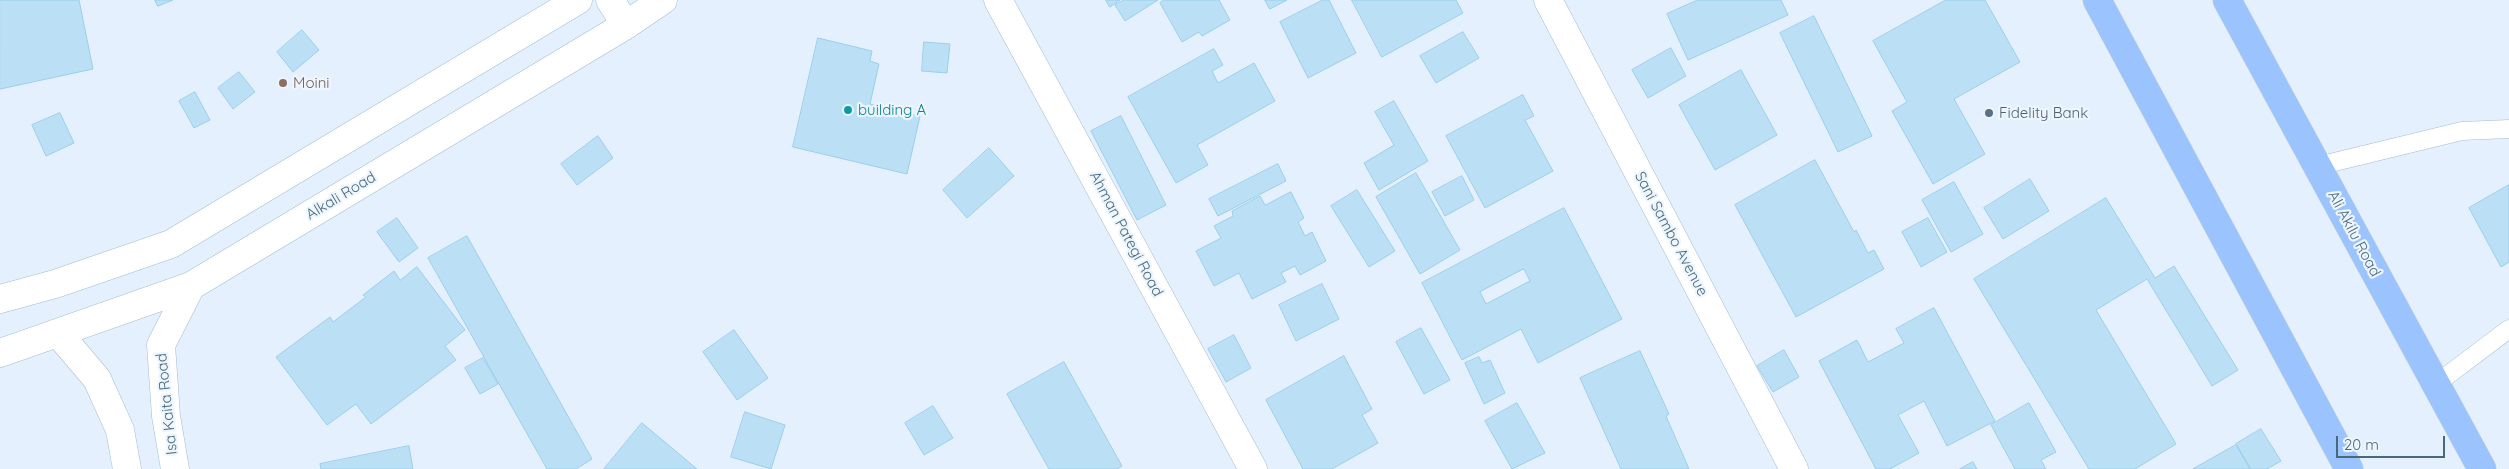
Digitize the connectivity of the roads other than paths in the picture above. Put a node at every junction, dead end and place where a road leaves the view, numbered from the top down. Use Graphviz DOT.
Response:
graph roads {
  1 [pos="578,0"];
  2 [pos="610,0"];
  3 [pos="663,0"];
  4 [pos="998,0"];
  5 [pos="1548,0"];
  6 [pos="2097,0"];
  7 [pos="2227,0"];
  8 [pos="626,25"];
  9 [pos="2509,129"];
  10 [pos="2318,166"];
  11 [pos="191,286"];
  12 [pos="0,299"];
  13 [pos="2509,329"];
  14 [pos="58,333"];
  15 [pos="0,353"];
  16 [pos="2436,384"];
  17 [pos="127,469"];
  18 [pos="175,469"];
  19 [pos="1253,469"];
  20 [pos="1794,469"];
  21 [pos="2349,469"];
  22 [pos="2482,469"];
  1 -- 12 [label="main road"];
  2 -- 8 [label="main road"];
  3 -- 8 [label="main road, Alkali Road"];
  4 -- 19 [label="main road, Ahman Pategi Road"];
  5 -- 20 [label="main road, Sani Sambo Avenue"];
  6 -- 21 [label="main road"];
  7 -- 10 [label="main road, Ali Akilu Road"];
  8 -- 11 [label="main road, Alkali Road"];
  9 -- 10 [label="lane"];
  10 -- 16 [label="main road, Ali Akilu Road"];
  11 -- 14 [label="main road, Alkali Road"];
  11 -- 18 [label="main road, Isa Kaita Road"];
  13 -- 16 [label="lane"];
  14 -- 15 [label="main road, Alkali Road"];
  14 -- 17 [label="main road"];
  16 -- 22 [label="main road, Ali Akilu Road"];
}
